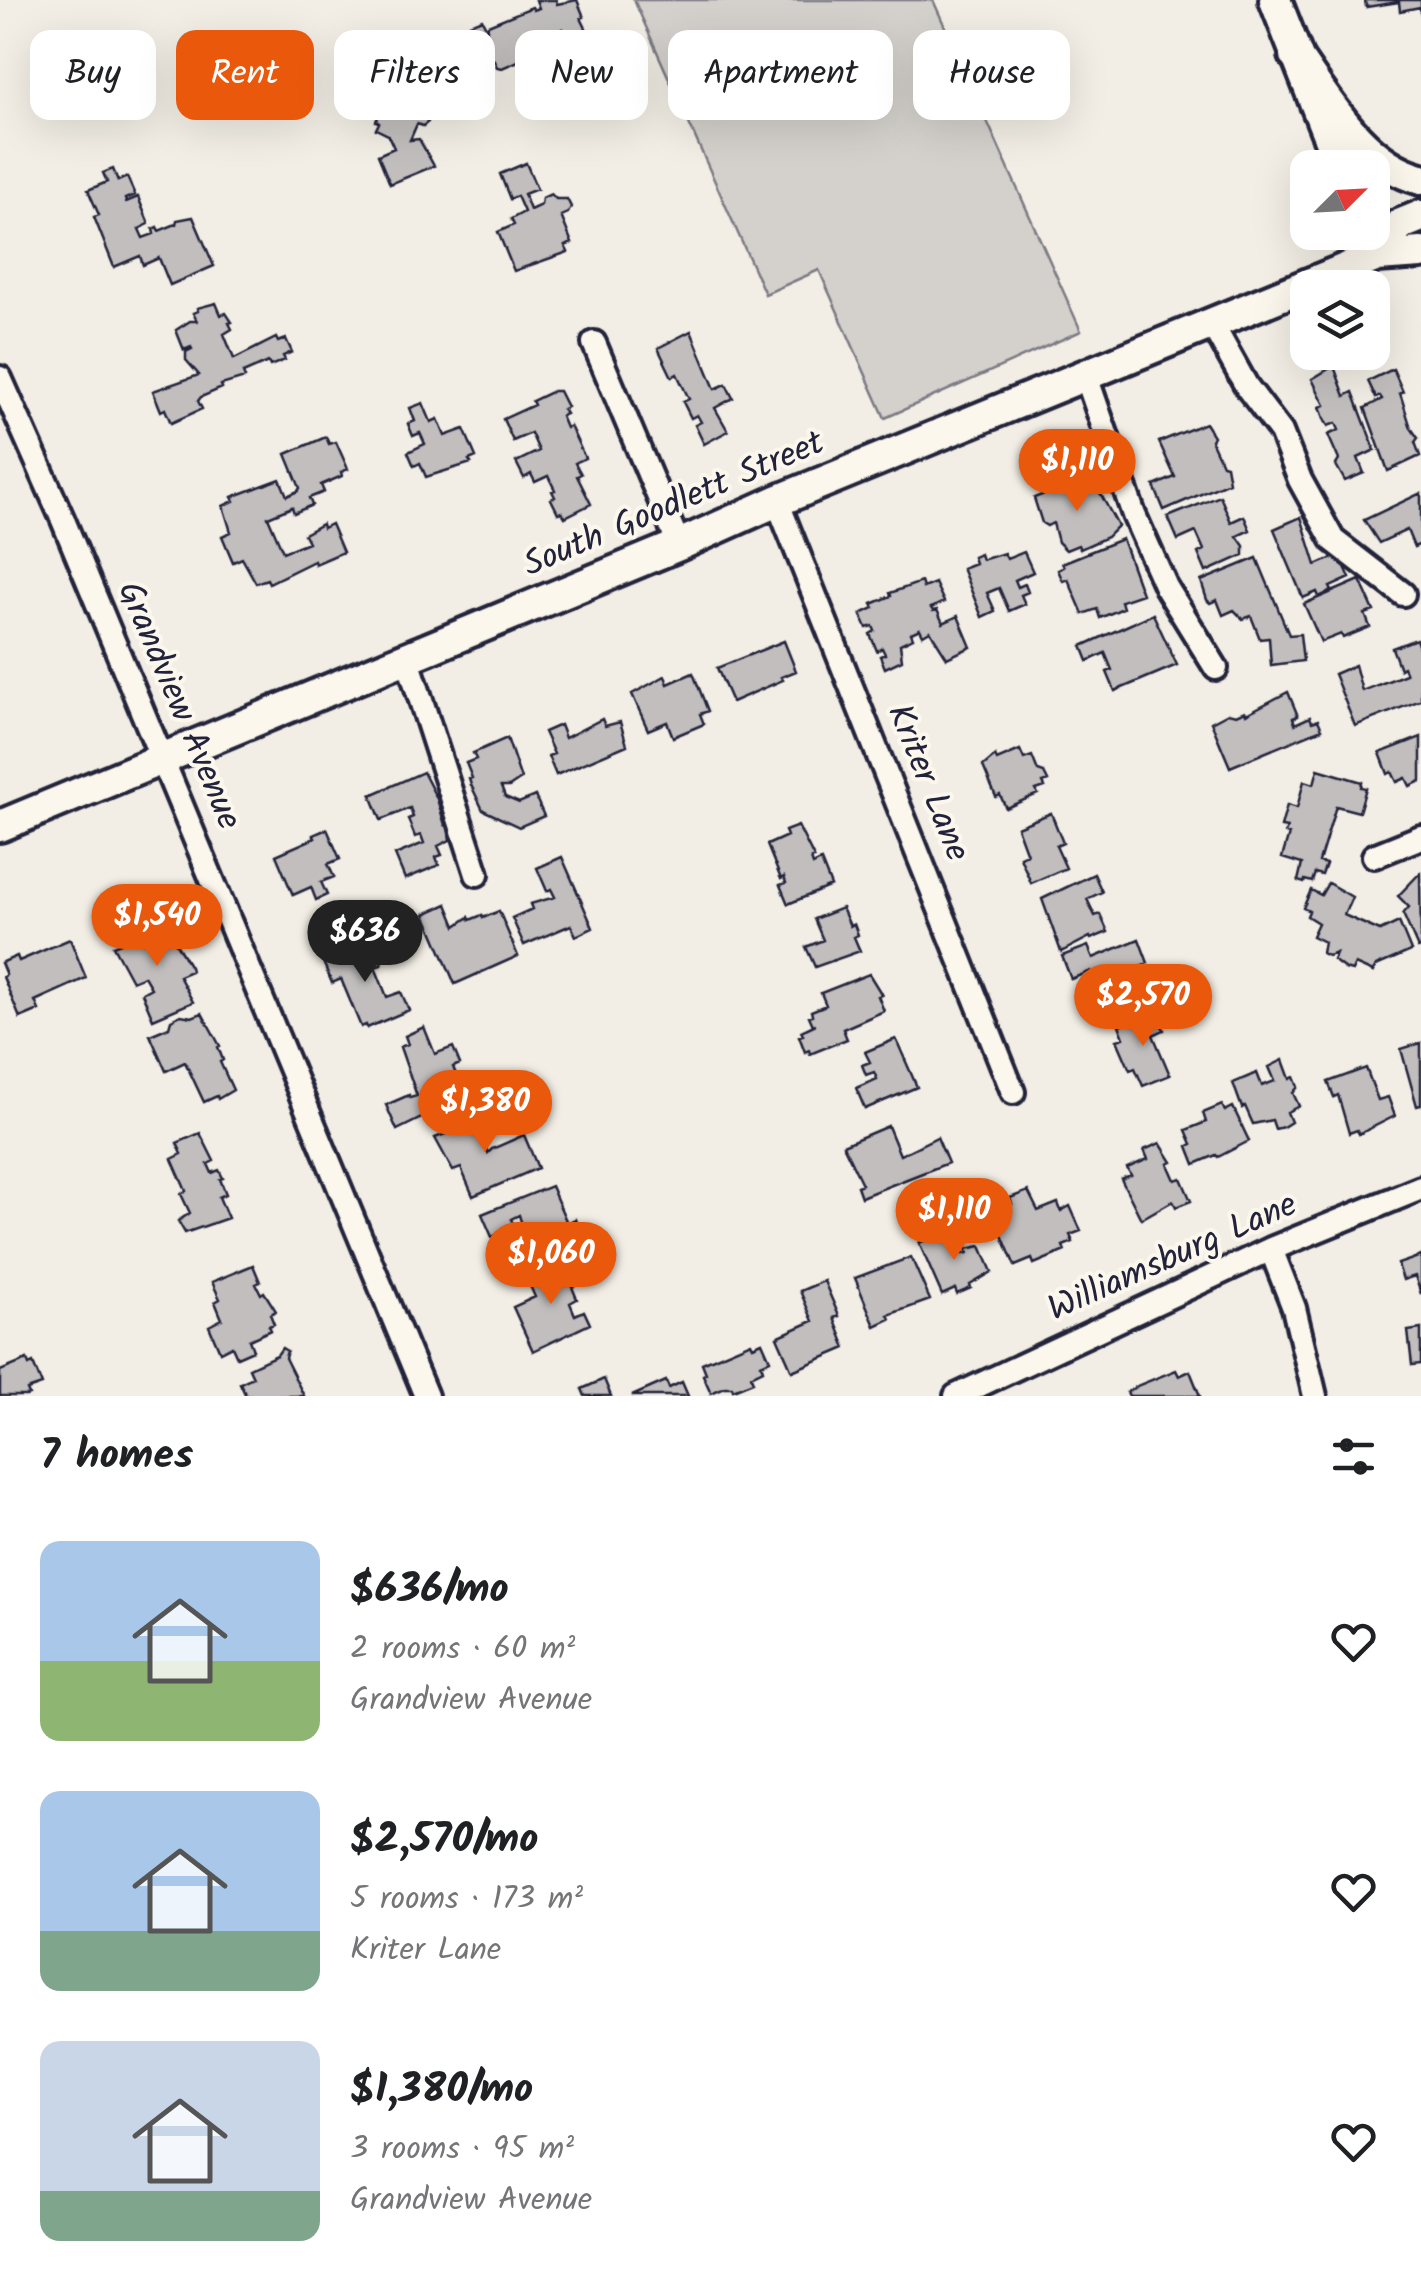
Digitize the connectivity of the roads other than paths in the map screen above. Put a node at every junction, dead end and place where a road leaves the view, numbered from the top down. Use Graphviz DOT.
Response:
graph roads {
  1 [pos="1275,0"];
  2 [pos="1295,55"];
  3 [pos="1334,150"];
  4 [pos="1421,179"];
  5 [pos="1421,216"];
  6 [pos="1390,231"];
  7 [pos="1390,247"];
  8 [pos="1360,250"];
  9 [pos="1421,253"];
  10 [pos="1212,324"];
  11 [pos="594,343"];
  12 [pos="1086,376"];
  13 [pos="0,378"];
  14 [pos="777,501"];
  15 [pos="680,545"];
  16 [pos="1403,594"];
  17 [pos="407,658"];
  18 [pos="1216,668"];
  19 [pos="161,757"];
  20 [pos="0,826"];
  21 [pos="1421,837"];
  22 [pos="1374,856"];
  23 [pos="477,874"];
  24 [pos="1013,1092"];
  25 [pos="1421,1188"];
  26 [pos="1271,1249"];
  27 [pos="426,1396"];
  28 [pos="956,1396"];
  29 [pos="1315,1396"];
  1 -- 2 [label="main road"];
  2 -- 3 [label="main road"];
  2 -- 4 [label="main road"];
  5 -- 6 [label="main road, South Goodlett Street"];
  7 -- 9 [label="main road, South Goodlett Street"];
  8 -- 10 [label="main road, South Goodlett Street"];
  10 -- 12 [label="main road, South Goodlett Street"];
  10 -- 16 [label="street"];
  11 -- 15 [label="street"];
  12 -- 14 [label="main road, South Goodlett Street"];
  12 -- 18 [label="street"];
  13 -- 19 [label="street, Grandview Avenue"];
  14 -- 15 [label="main road, South Goodlett Street"];
  14 -- 24 [label="street, Kriter Lane"];
  15 -- 17 [label="main road, South Goodlett Street"];
  17 -- 19 [label="main road, South Goodlett Street"];
  17 -- 23 [label="street"];
  19 -- 20 [label="main road, South Goodlett Street"];
  19 -- 27 [label="street, Grandview Avenue"];
  21 -- 22 [label="street"];
  25 -- 26 [label="street, Williamsburg Lane"];
  26 -- 28 [label="street, Williamsburg Lane"];
  26 -- 29 [label="street"];
}
